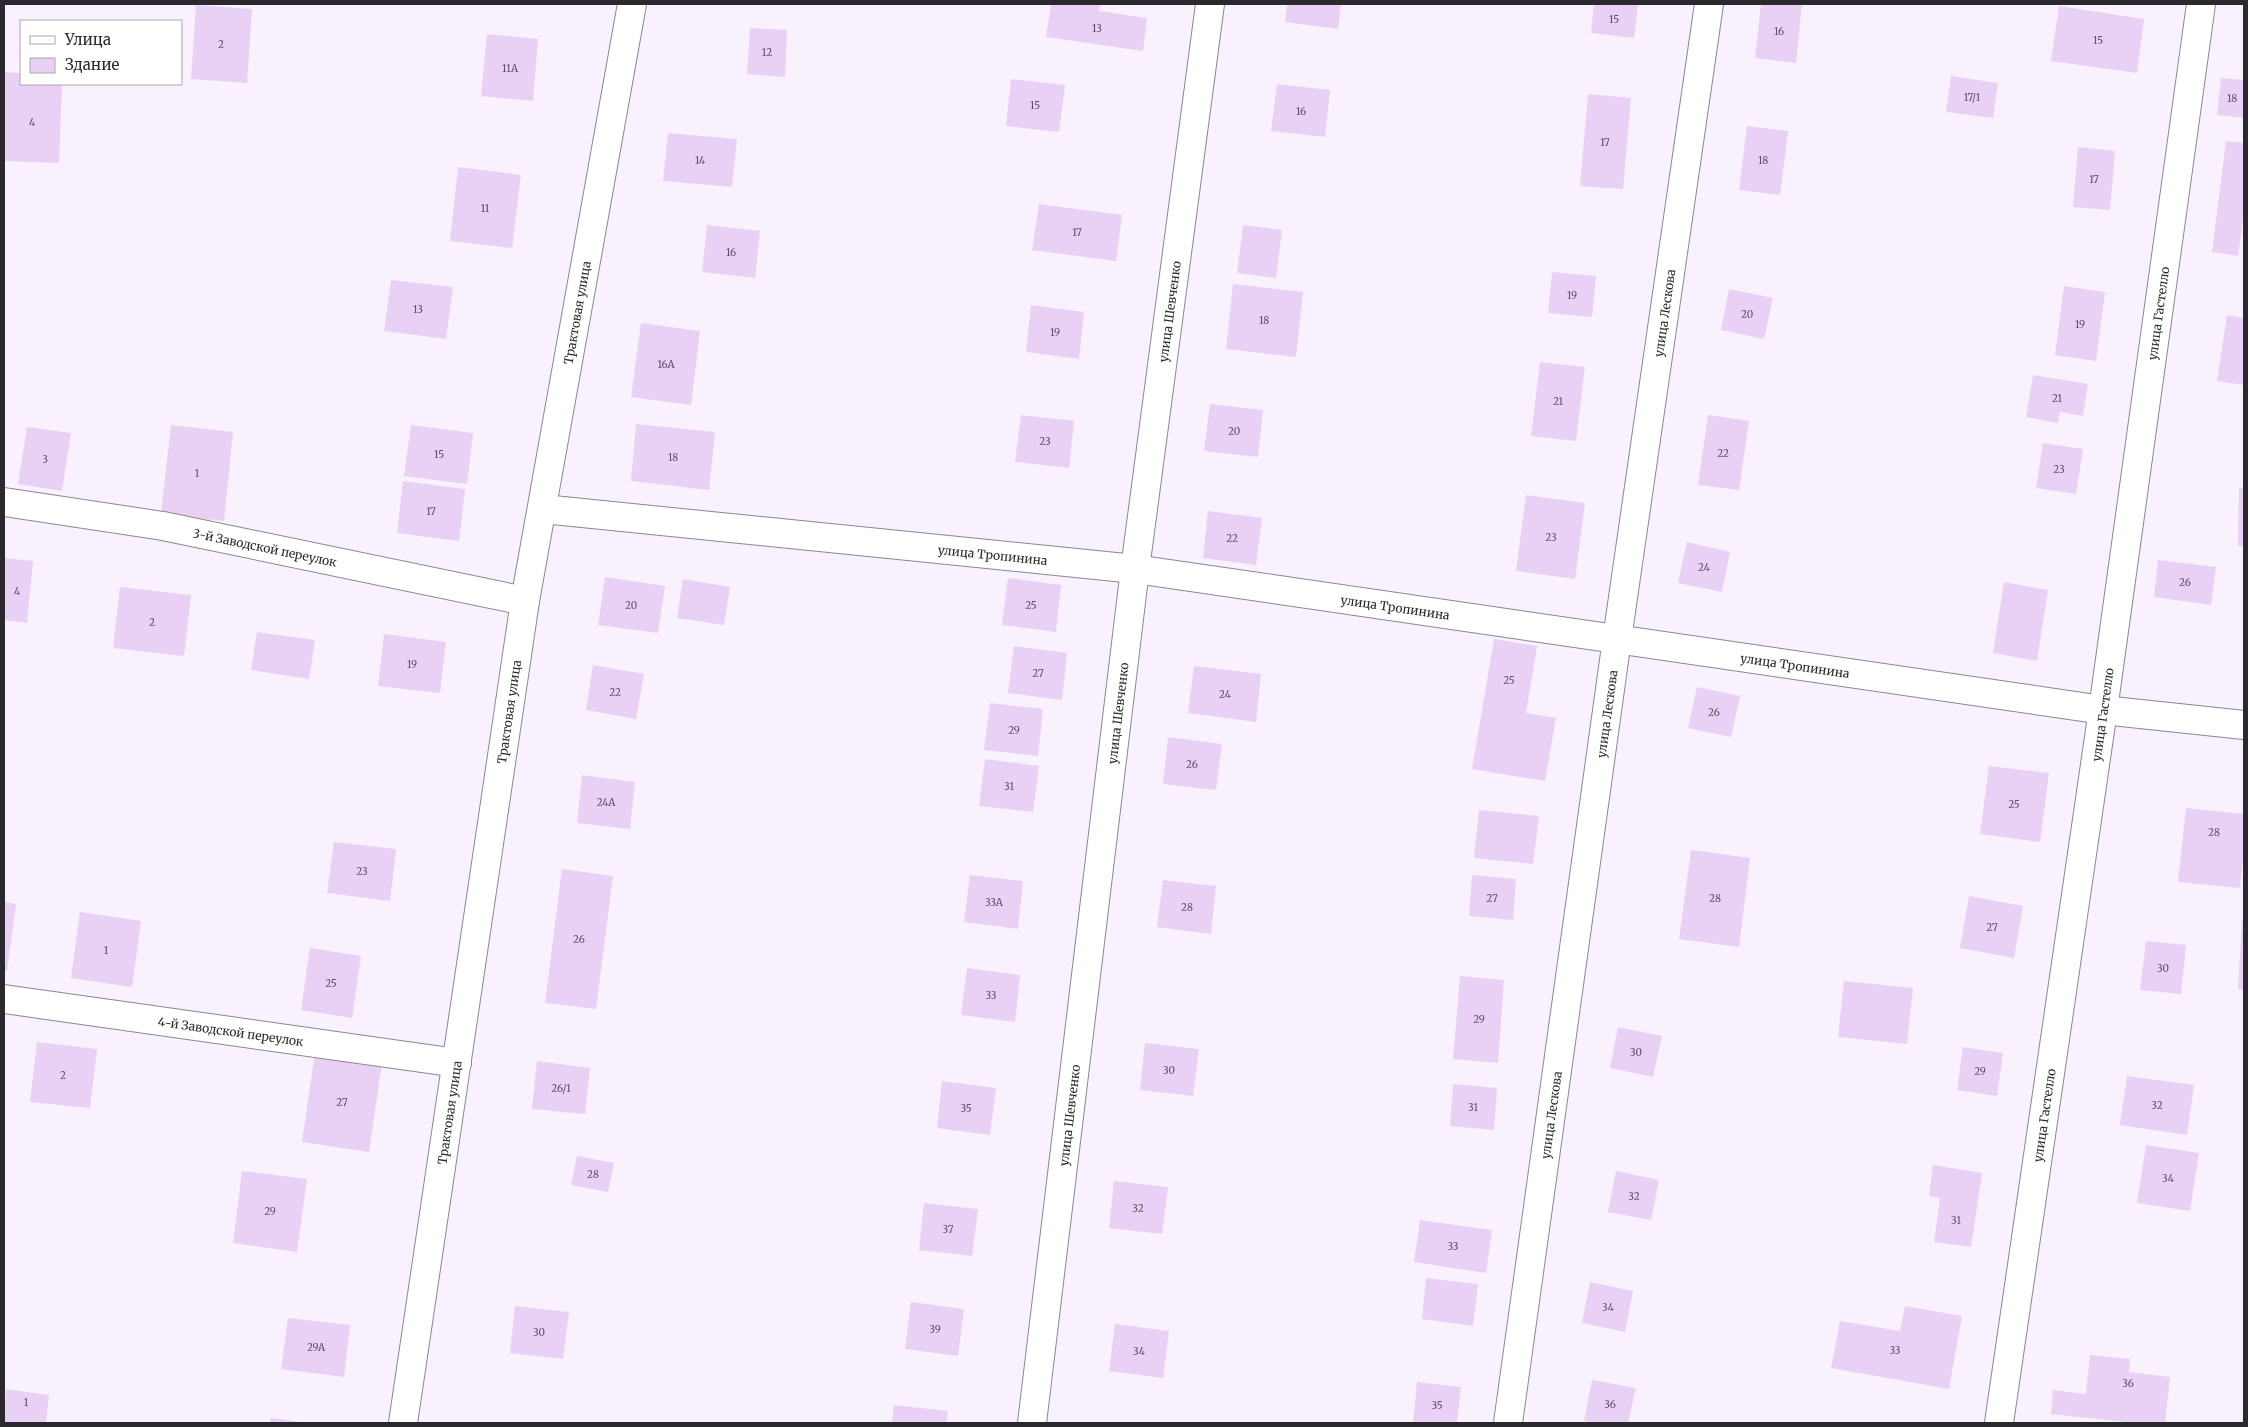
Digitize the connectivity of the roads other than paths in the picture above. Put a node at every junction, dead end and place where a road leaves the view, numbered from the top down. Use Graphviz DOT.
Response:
graph roads {
  1 [pos="632,4"];
  2 [pos="1210,4"];
  3 [pos="1709,4"];
  4 [pos="2201,4"];
  5 [pos="4,502"];
  6 [pos="543,509"];
  7 [pos="1135,569"];
  8 [pos="525,601"];
  9 [pos="1617,639"];
  10 [pos="2103,710"];
  11 [pos="2244,725"];
  12 [pos="4,999"];
  13 [pos="458,1063"];
  14 [pos="403,1423"];
  15 [pos="1032,1423"];
  16 [pos="1508,1423"];
  17 [pos="1999,1423"];
  1 -- 6 [label="street, Трактовая улица"];
  2 -- 7 [label="street, улица Шевченко"];
  3 -- 9 [label="street, улица Лескова"];
  4 -- 10 [label="street, улица Гастелло"];
  5 -- 8 [label="street, 3-й Заводской переулок"];
  6 -- 7 [label="street, улица Тропинина"];
  6 -- 8 [label="street, Трактовая улица"];
  7 -- 9 [label="street, улица Тропинина"];
  7 -- 15 [label="street, улица Шевченко"];
  8 -- 13 [label="street, Трактовая улица"];
  9 -- 10 [label="street, улица Тропинина"];
  9 -- 16 [label="street, улица Лескова"];
  10 -- 11 [label="street, улица Тропинина"];
  10 -- 17 [label="street, улица Гастелло"];
  12 -- 13 [label="street, 4-й Заводской переулок"];
  13 -- 14 [label="street, Трактовая улица"];
}
